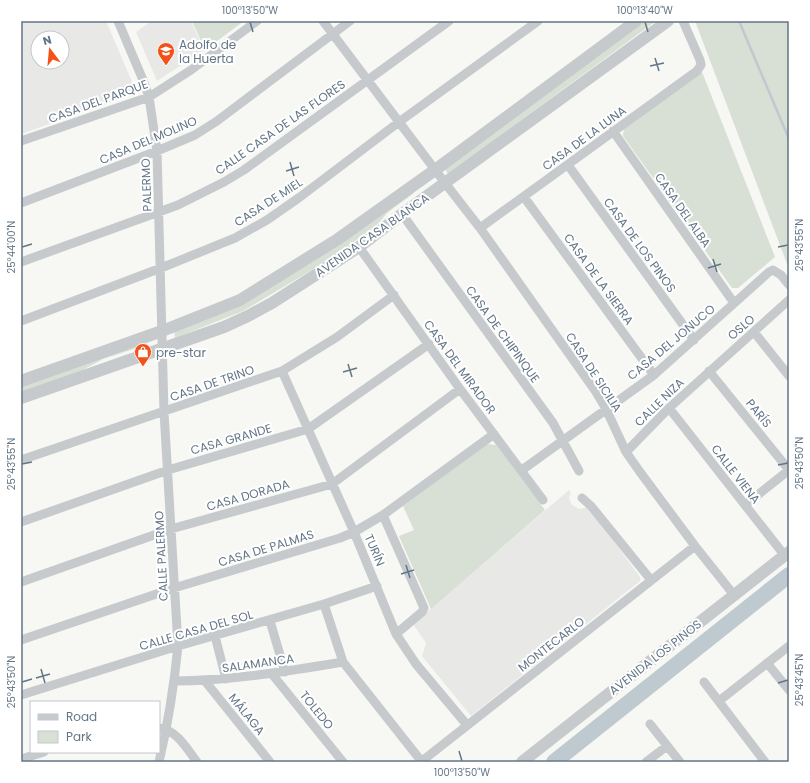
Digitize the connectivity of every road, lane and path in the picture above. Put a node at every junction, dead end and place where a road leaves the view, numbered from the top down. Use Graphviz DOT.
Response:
graph roads {
  1 [pos="118,21"];
  2 [pos="257,21"];
  3 [pos="323,21"];
  4 [pos="350,21"];
  5 [pos="449,21"];
  6 [pos="538,21"];
  7 [pos="636,21"];
  8 [pos="668,21"];
  9 [pos="683,21"];
  10 [pos="333,34"];
  11 [pos="367,80"];
  12 [pos="149,97"];
  13 [pos="399,122"];
  14 [pos="613,131"];
  15 [pos="21,141"];
  16 [pos="157,151"];
  17 [pos="568,165"];
  18 [pos="435,170"];
  19 [pos="444,183"];
  20 [pos="524,197"];
  21 [pos="21,203"];
  22 [pos="159,211"];
  23 [pos="402,214"];
  24 [pos="480,228"];
  25 [pos="359,247"];
  26 [pos="21,262"];
  27 [pos="161,268"];
  28 [pos="789,285"];
  29 [pos="394,295"];
  30 [pos="789,300"];
  31 [pos="734,303"];
  32 [pos="21,321"];
  33 [pos="162,331"];
  34 [pos="754,332"];
  35 [pos="694,340"];
  36 [pos="429,344"];
  37 [pos="162,348"];
  38 [pos="709,370"];
  39 [pos="282,371"];
  40 [pos="654,375"];
  41 [pos="789,376"];
  42 [pos="21,381"];
  43 [pos="460,389"];
  44 [pos="21,398"];
  45 [pos="669,408"];
  46 [pos="606,409"];
  47 [pos="164,412"];
  48 [pos="308,429"];
  49 [pos="494,434"];
  50 [pos="562,441"];
  51 [pos="626,452"];
  52 [pos="21,460"];
  53 [pos="168,470"];
  54 [pos="522,470"];
  55 [pos="789,470"];
  56 [pos="579,471"];
  57 [pos="332,484"];
  58 [pos="582,498"];
  59 [pos="543,500"];
  60 [pos="745,505"];
  61 [pos="383,516"];
  62 [pos="21,522"];
  63 [pos="171,529"];
  64 [pos="354,532"];
  65 [pos="695,546"];
  66 [pos="787,554"];
  67 [pos="651,580"];
  68 [pos="21,582"];
  69 [pos="377,586"];
  70 [pos="174,588"];
  71 [pos="734,594"];
  72 [pos="324,604"];
  73 [pos="270,621"];
  74 [pos="396,634"];
  75 [pos="215,636"];
  76 [pos="21,640"];
  77 [pos="178,646"];
  78 [pos="789,646"];
  79 [pos="343,662"];
  80 [pos="768,662"];
  81 [pos="285,672"];
  82 [pos="272,674"];
  83 [pos="226,680"];
  84 [pos="174,681"];
  85 [pos="205,681"];
  86 [pos="704,682"];
  87 [pos="789,690"];
  88 [pos="21,695"];
  89 [pos="719,701"];
  90 [pos="650,724"];
  91 [pos="467,725"];
  92 [pos="163,729"];
  93 [pos="667,746"];
  94 [pos="41,753"];
  95 [pos="21,759"];
  96 [pos="159,762"];
  97 [pos="197,762"];
  98 [pos="270,762"];
  99 [pos="343,762"];
  100 [pos="422,762"];
  101 [pos="522,762"];
  102 [pos="646,762"];
  103 [pos="680,762"];
  104 [pos="765,762"];
  1 -- 12 [label="street, PALERMO"];
  2 -- 12 [label="street, CASA DEL PARQUE"];
  3 -- 10 [label="street, CASA DE SICILIA"];
  4 -- 10 [label="street, CASA DEL MOLINO"];
  5 -- 11 [label="street, CALLE CASA DE LAS FLORES"];
  6 -- 13 [label="street, CASA DE MIEL"];
  7 -- 18 [label="street, AVENIDA CASA BLANCA"];
  8 -- 19 [label="street, AVENIDA CASA BLANCA"];
  9 -- 14 [label="street, CASA DE LA LUNA"];
  10 -- 11 [label="street, CASA DE SICILIA"];
  10 -- 16 [label="street, CASA DEL MOLINO"];
  11 -- 13 [label="street, CASA DE SICILIA"];
  11 -- 22 [label="street, CALLE CASA DE LAS FLORES"];
  12 -- 15 [label="street, CASA DEL PARQUE"];
  12 -- 16 [label="street, PALERMO"];
  13 -- 18 [label="street, CASA DE SICILIA"];
  13 -- 27 [label="street, CASA DE MIEL"];
  14 -- 17 [label="street, CASA DE LA LUNA"];
  14 -- 31 [label="street, CASA DEL ALBA"];
  16 -- 21 [label="street, CASA DEL MOLINO"];
  16 -- 22 [label="street, PALERMO"];
  17 -- 20 [label="street, CASA DE LA LUNA"];
  17 -- 35 [label="street, CASA DE LOS PINOS"];
  18 -- 19 [label="street, CASA DE SICILIA"];
  18 -- 33 [label="street, AVENIDA CASA BLANCA"];
  19 -- 23 [label="street, AVENIDA CASA BLANCA"];
  19 -- 24 [label="street, CASA DE SICILIA"];
  20 -- 24 [label="street, CASA DE LA LUNA"];
  20 -- 40 [label="street, CASA DE LA SIERRA"];
  22 -- 26 [label="street, CALLE CASA DE LAS FLORES"];
  22 -- 27 [label="street, PALERMO"];
  23 -- 25 [label="street, AVENIDA CASA BLANCA"];
  23 -- 50 [label="street, CASA DE CHIPINQUE"];
  24 -- 46 [label="street, CASA DE SICILIA"];
  25 -- 29 [label="street, CASA DEL MIRADOR"];
  25 -- 37 [label="street, AVENIDA CASA BLANCA"];
  27 -- 32 [label="street, CASA DE MIEL"];
  27 -- 33 [label="street, PALERMO"];
  28 -- 31 [label="street, CASA DEL JONUCO"];
  29 -- 36 [label="street, CASA DEL MIRADOR"];
  29 -- 39 [label="street, CASA DE TRINO"];
  30 -- 34 [label="street, OSLO"];
  31 -- 35 [label="street, CASA DEL JONUCO"];
  33 -- 37 [label="street, PALERMO"];
  33 -- 42 [label="street, AVENIDA CASA BLANCA"];
  34 -- 38 [label="street, OSLO"];
  34 -- 41 [label="street"];
  35 -- 40 [label="street, CASA DEL JONUCO"];
  36 -- 43 [label="street, CASA DEL MIRADOR"];
  36 -- 48 [label="street, CASA GRANDE"];
  37 -- 44 [label="street, AVENIDA CASA BLANCA"];
  37 -- 47 [label="street, CALLE PALERMO"];
  38 -- 45 [label="street, CALLE NIZA"];
  38 -- 55 [label="street, PARÍS"];
  39 -- 47 [label="street, CASA DE TRINO"];
  39 -- 48 [label="street, TURÍN"];
  40 -- 46 [label="street, CASA DEL JONUCO"];
  43 -- 49 [label="street, CASA DEL MIRADOR"];
  43 -- 57 [label="street, CASA DORADA"];
  45 -- 51 [label="street, CALLE NIZA"];
  45 -- 60 [label="street, CALLE VIENA"];
  46 -- 50 [label="street, CASA DEL JONUCO"];
  46 -- 51 [label="street, CASA DE SICILIA"];
  47 -- 52 [label="street, CASA DE TRINO"];
  47 -- 53 [label="street, CALLE PALERMO"];
  48 -- 53 [label="street, CASA GRANDE"];
  48 -- 57 [label="street, TURÍN"];
  49 -- 54 [label="street, CASA DEL MIRADOR"];
  49 -- 61 [label="street, CASA DE PALMAS"];
  50 -- 54 [label="street, CASA DEL JONUCO"];
  50 -- 56 [label="street, CASA DE CHIPINQUE"];
  51 -- 65 [label="street, CASA DE SICILIA"];
  53 -- 62 [label="street, CASA GRANDE"];
  53 -- 63 [label="street, CALLE PALERMO"];
  54 -- 59 [label="street, CASA DEL MIRADOR"];
  55 -- 60 [label="street"];
  57 -- 63 [label="street, CASA DORADA"];
  57 -- 64 [label="street, TURÍN"];
  58 -- 67 [label="street"];
  60 -- 66 [label="street, CALLE VIENA"];
  61 -- 64 [label="street, CASA DE PALMAS"];
  61 -- 74 [label="street"];
  63 -- 68 [label="street, CASA DORADA"];
  63 -- 70 [label="street, CALLE PALERMO"];
  64 -- 69 [label="street, TURÍN"];
  64 -- 70 [label="street, CASA DE PALMAS"];
  65 -- 67 [label="street, MONTECARLO"];
  65 -- 71 [label="street, CASA DE SICILIA"];
  66 -- 71 [label="street, AVENIDA LOS PINOS"];
  67 -- 91 [label="street, MONTECARLO"];
  69 -- 72 [label="street, CALLE CASA DEL SOL"];
  69 -- 74 [label="street, TURÍN"];
  70 -- 76 [label="street, CASA DE PALMAS"];
  70 -- 77 [label="street, CALLE PALERMO"];
  71 -- 101 [label="street, AVENIDA LOS PINOS"];
  72 -- 73 [label="street, CALLE CASA DEL SOL"];
  72 -- 79 [label="street"];
  73 -- 75 [label="street, CALLE CASA DEL SOL"];
  73 -- 81 [label="street"];
  74 -- 91 [label="street, TURÍN"];
  75 -- 77 [label="street, CALLE CASA DEL SOL"];
  75 -- 83 [label="street, MÁLAGA"];
  77 -- 84 [label="street, CALLE PALERMO"];
  77 -- 88 [label="street, CALLE CASA DEL SOL"];
  78 -- 80 [label="street"];
  79 -- 81 [label="street, SALAMANCA"];
  79 -- 100 [label="street"];
  80 -- 87 [label="street"];
  80 -- 89 [label="street"];
  81 -- 82 [label="street, SALAMANCA"];
  82 -- 83 [label="street, SALAMANCA"];
  82 -- 99 [label="street, TOLEDO"];
  83 -- 85 [label="street, SALAMANCA"];
  84 -- 85 [label="street, SALAMANCA"];
  84 -- 92 [label="street, CALLE PALERMO"];
  85 -- 98 [label="street, MÁLAGA"];
  86 -- 89 [label="street"];
  89 -- 104 [label="street"];
  90 -- 93 [label="street"];
  91 -- 100 [label="street, MONTECARLO"];
  92 -- 96 [label="street, CALLE PALERMO"];
  92 -- 97 [label="street"];
  93 -- 102 [label="street"];
  93 -- 103 [label="street"];
  94 -- 95 [label="street"];
}
